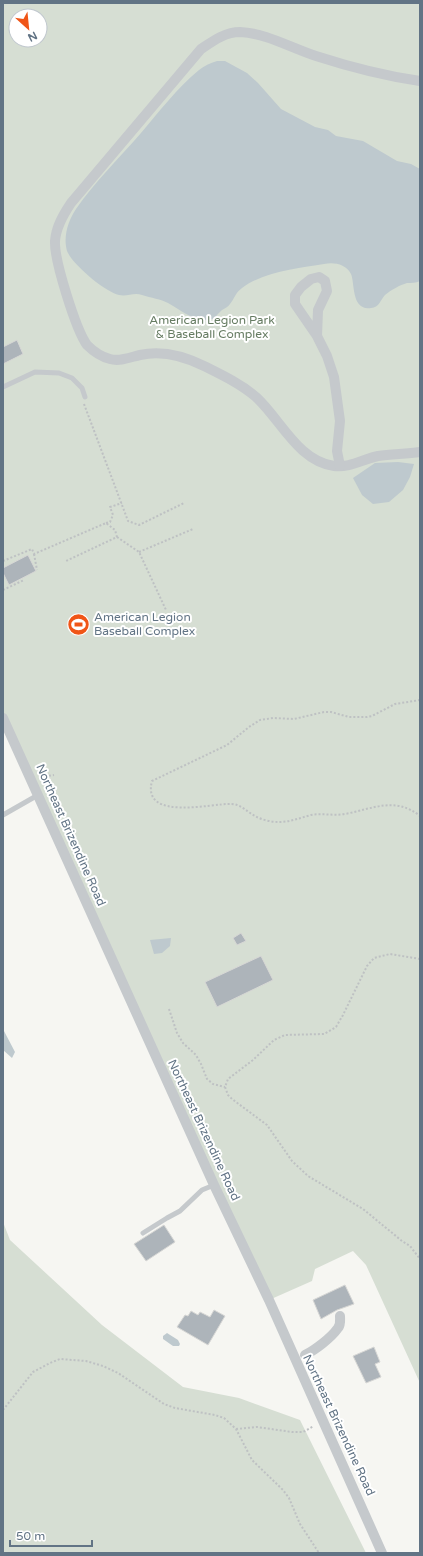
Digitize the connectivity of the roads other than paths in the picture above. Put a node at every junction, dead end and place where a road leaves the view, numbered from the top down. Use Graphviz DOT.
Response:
graph roads {
  1 [pos="420,81"];
  2 [pos="317,336"];
  3 [pos="3,387"];
  4 [pos="85,397"];
  5 [pos="420,452"];
  6 [pos="340,466"];
  7 [pos="3,718"];
  8 [pos="38,795"];
  9 [pos="3,815"];
  10 [pos="214,1185"];
  11 [pos="143,1233"];
  12 [pos="340,1316"];
  13 [pos="305,1355"];
  14 [pos="382,1553"];
  1 -- 6 [label="street"];
  2 -- 2 [label="street"];
  2 -- 6 [label="street"];
  3 -- 4 [label="lane"];
  5 -- 6 [label="street"];
  7 -- 8 [label="street, Northeast Brizendine Road"];
  8 -- 9 [label="lane"];
  8 -- 10 [label="street, Northeast Brizendine Road"];
  10 -- 11 [label="lane"];
  10 -- 14 [label="street, Northeast Brizendine Road"];
  12 -- 13 [label="street"];
}
